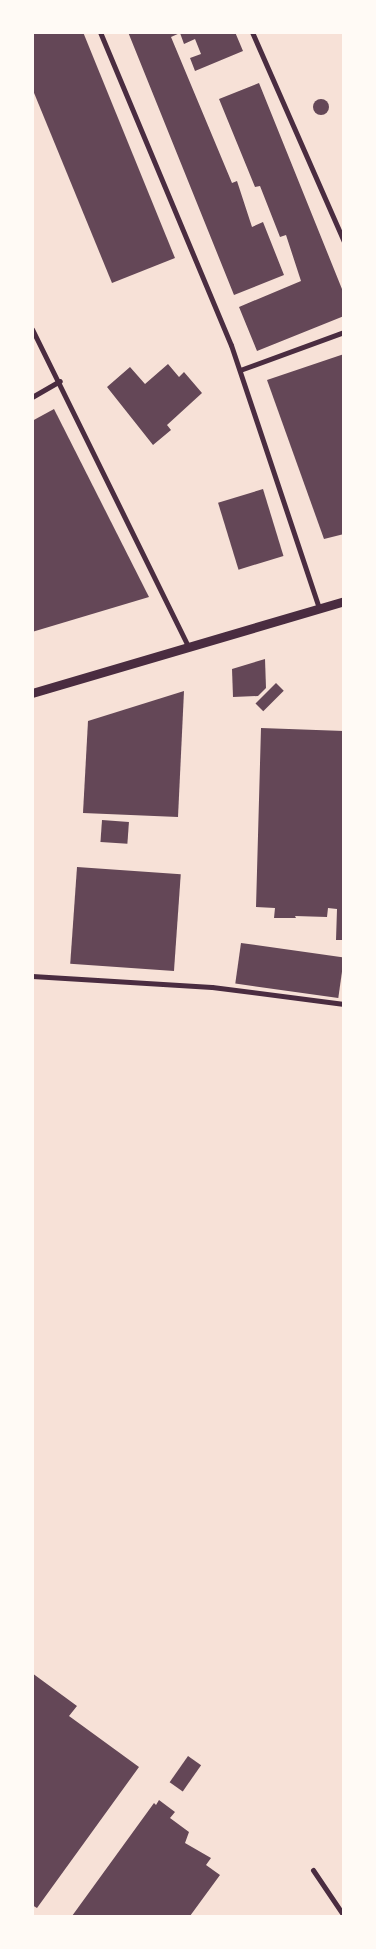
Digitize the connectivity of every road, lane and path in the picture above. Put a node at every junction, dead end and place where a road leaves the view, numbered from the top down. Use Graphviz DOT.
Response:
graph roads {
  1 [pos="100,32"];
  2 [pos="252,32"];
  3 [pos="344,242"];
  4 [pos="32,329"];
  5 [pos="344,332"];
  6 [pos="240,370"];
  7 [pos="60,381"];
  8 [pos="32,396"];
  9 [pos="344,601"];
  10 [pos="319,608"];
  11 [pos="188,646"];
  12 [pos="32,693"];
  13 [pos="32,976"];
  14 [pos="344,1004"];
  15 [pos="313,1870"];
  16 [pos="344,1916"];
  1 -- 6 [label="street"];
  2 -- 3 [label="street"];
  4 -- 7 [label="street"];
  5 -- 6 [label="street"];
  6 -- 10 [label="street"];
  7 -- 8 [label="street"];
  7 -- 11 [label="street"];
  9 -- 10 [label="street"];
  10 -- 11 [label="street"];
  11 -- 12 [label="street"];
  13 -- 14 [label="street"];
  15 -- 16 [label="street"];
}
